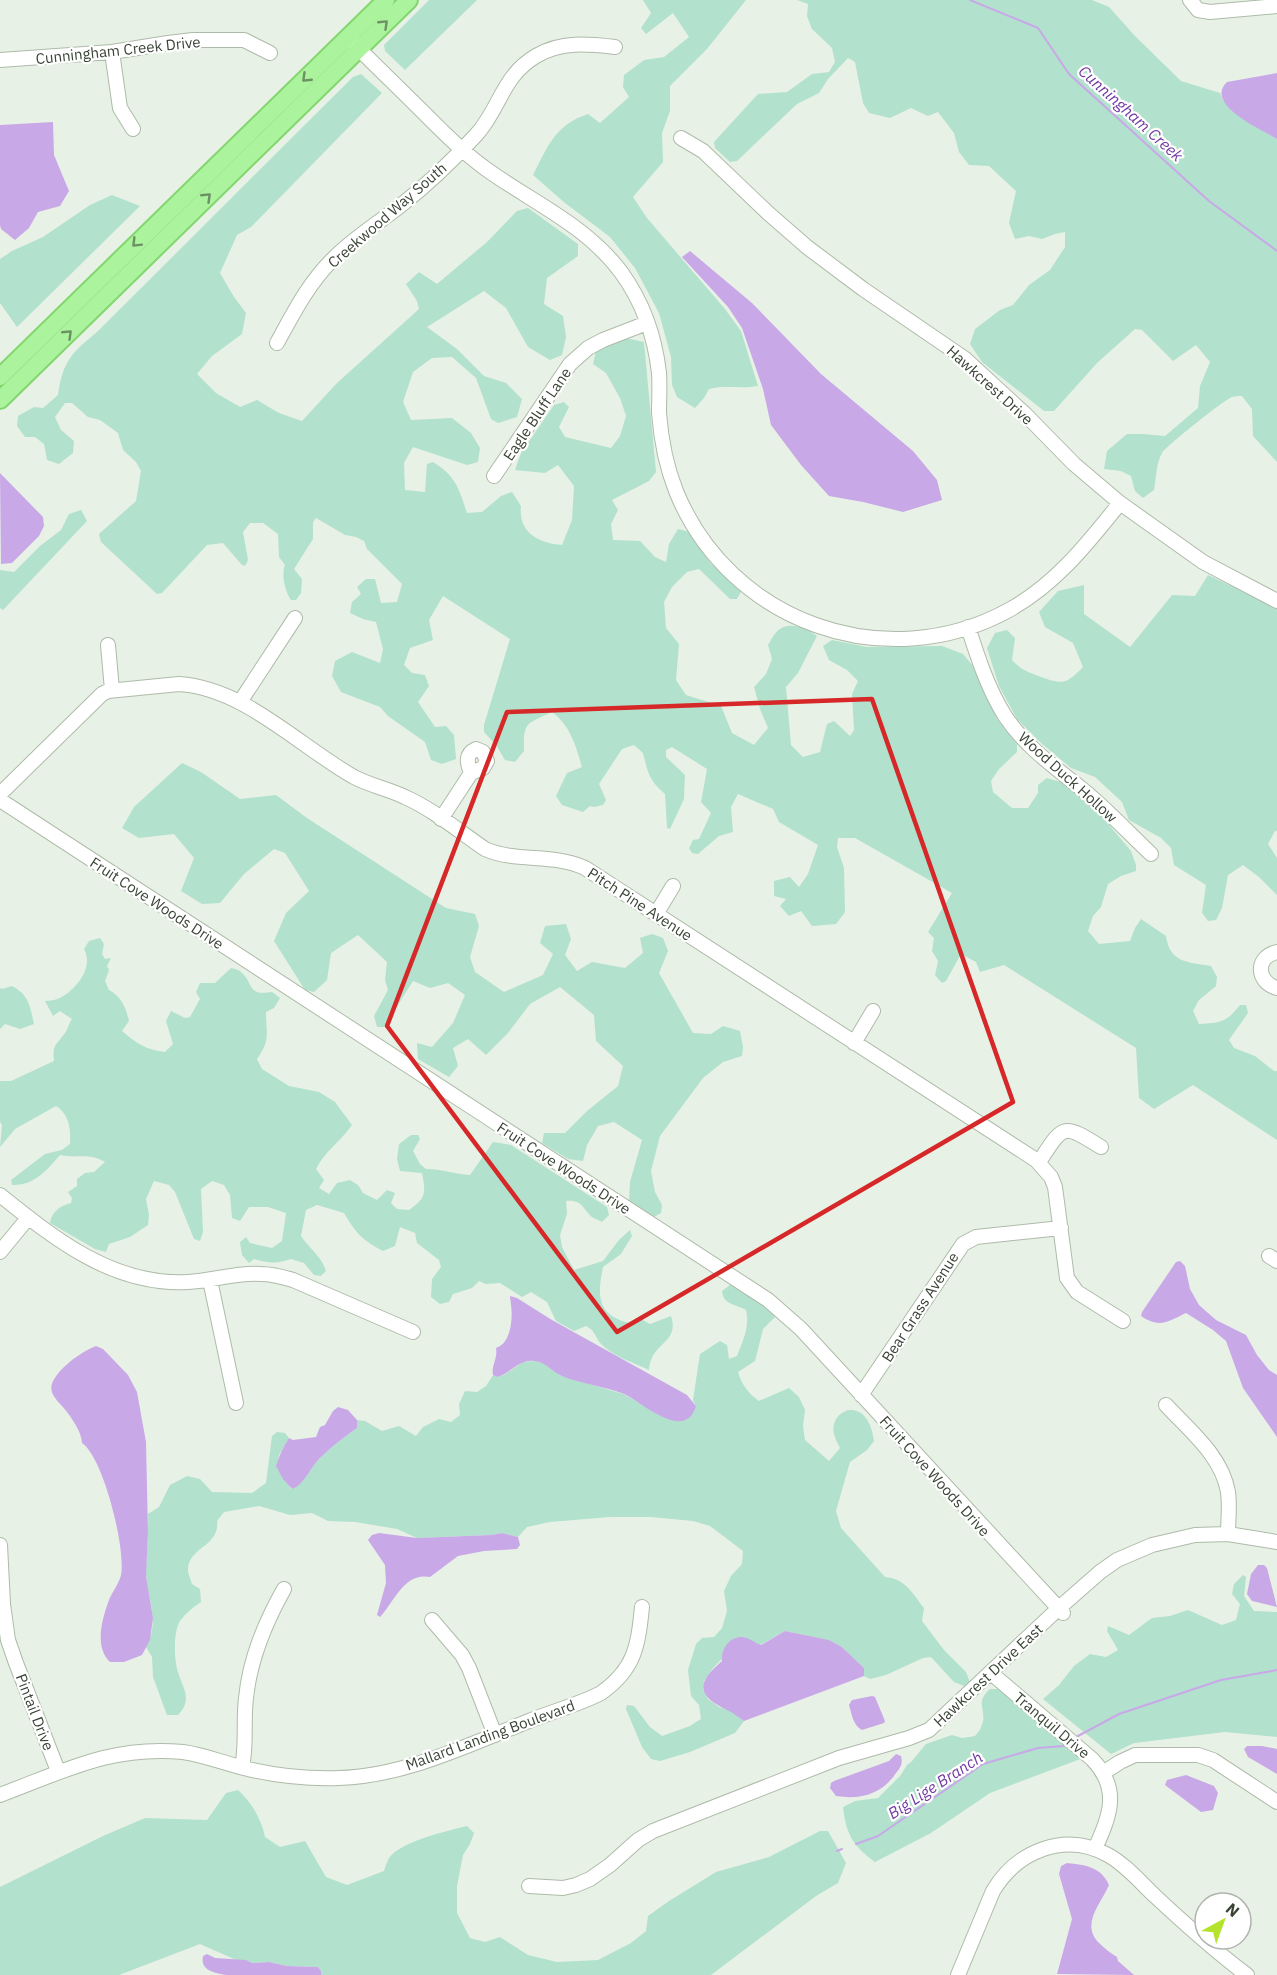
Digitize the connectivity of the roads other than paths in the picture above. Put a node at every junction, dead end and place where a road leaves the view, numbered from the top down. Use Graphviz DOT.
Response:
graph roads {
  1 [pos="386,0"];
  2 [pos="409,0"];
  3 [pos="1190,0"];
  4 [pos="1277,6"];
  5 [pos="353,42"];
  6 [pos="615,47"];
  7 [pos="112,52"];
  8 [pos="270,53"];
  9 [pos="0,60"];
  10 [pos="134,129"];
  11 [pos="681,138"];
  12 [pos="461,149"];
  13 [pos="647,323"];
  14 [pos="277,343"];
  15 [pos="20,368"];
  16 [pos="0,377"];
  17 [pos="0,400"];
  18 [pos="494,476"];
  19 [pos="1120,503"];
  20 [pos="1277,601"];
  21 [pos="296,618"];
  22 [pos="968,627"];
  23 [pos="108,645"];
  24 [pos="112,690"];
  25 [pos="240,702"];
  26 [pos="471,773"];
  27 [pos="0,794"];
  28 [pos="0,800"];
  29 [pos="441,819"];
  30 [pos="1151,854"];
  31 [pos="673,886"];
  32 [pos="656,914"];
  33 [pos="1277,952"];
  34 [pos="1271,986"];
  35 [pos="873,1011"];
  36 [pos="854,1043"];
  37 [pos="1101,1147"];
  38 [pos="1039,1162"];
  39 [pos="0,1195"];
  40 [pos="28,1218"];
  41 [pos="1061,1228"];
  42 [pos="0,1252"];
  43 [pos="210,1280"];
  44 [pos="1123,1322"];
  45 [pos="413,1332"];
  46 [pos="861,1395"];
  47 [pos="236,1403"];
  48 [pos="1166,1405"];
  49 [pos="1228,1534"];
  50 [pos="1277,1542"];
  51 [pos="0,1545"];
  52 [pos="284,1588"];
  53 [pos="642,1607"];
  54 [pos="1061,1611"];
  55 [pos="432,1620"];
  56 [pos="991,1673"];
  57 [pos="495,1735"];
  58 [pos="242,1767"];
  59 [pos="58,1771"];
  60 [pos="1103,1773"];
  61 [pos="0,1795"];
  62 [pos="1277,1802"];
  63 [pos="1095,1849"];
  64 [pos="529,1886"];
  65 [pos="958,1975"];
  66 [pos="1247,1975"];
  1 -- 5 [label="main road"];
  5 -- 2 [label="main road, one-way"];
  3 -- 4 [label="street"];
  5 -- 12 [label="street"];
  5 -- 15 [label="main road"];
  6 -- 12 [label="street, Creekwood Way South"];
  7 -- 8 [label="street, Cunningham Creek Drive"];
  7 -- 9 [label="street, Cunningham Creek Drive"];
  7 -- 10 [label="street"];
  11 -- 19 [label="street, Hawkcrest Drive"];
  12 -- 13 [label="street"];
  12 -- 14 [label="street, Creekwood Way South"];
  13 -- 18 [label="street, Eagle Bluff Lane"];
  13 -- 22 [label="street"];
  15 -- 16 [label="main road"];
  15 -- 17 [label="main road"];
  19 -- 20 [label="street, Hawkcrest Drive"];
  19 -- 22 [label="street"];
  21 -- 25 [label="street"];
  22 -- 30 [label="street, Wood Duck Hollow"];
  23 -- 24 [label="street"];
  24 -- 25 [label="street, Pitch Pine Avenue"];
  24 -- 27 [label="street"];
  25 -- 29 [label="street, Pitch Pine Avenue"];
  26 -- 29 [label="street"];
  28 -- 46 [label="street, Fruit Cove Woods Drive"];
  29 -- 32 [label="street, Pitch Pine Avenue"];
  31 -- 32 [label="street"];
  32 -- 36 [label="street, Pitch Pine Avenue"];
  33 -- 34 [label="street"];
  35 -- 36 [label="street"];
  36 -- 38 [label="street, Pitch Pine Avenue"];
  37 -- 38 [label="street"];
  38 -- 41 [label="street, Pitch Pine Avenue"];
  39 -- 40 [label="street"];
  40 -- 42 [label="street"];
  40 -- 43 [label="street"];
  41 -- 44 [label="street, Pitch Pine Avenue"];
  41 -- 46 [label="street, Bear Grass Avenue"];
  43 -- 45 [label="street"];
  43 -- 47 [label="street"];
  46 -- 54 [label="street, Fruit Cove Woods Drive"];
  48 -- 49 [label="street"];
  49 -- 50 [label="street, Hawkcrest Drive East"];
  49 -- 54 [label="street, Hawkcrest Drive East"];
  51 -- 59 [label="street, Pintail Drive"];
  52 -- 58 [label="street"];
  53 -- 57 [label="street, Mallard Landing Boulevard"];
  54 -- 56 [label="street, Hawkcrest Drive East"];
  55 -- 57 [label="street"];
  56 -- 60 [label="street, Tranquil Drive"];
  56 -- 64 [label="street, Hawkcrest Drive East"];
  57 -- 58 [label="street, Mallard Landing Boulevard"];
  58 -- 59 [label="street, Mallard Landing Boulevard"];
  59 -- 61 [label="street, Mallard Landing Boulevard"];
  60 -- 62 [label="street"];
  60 -- 63 [label="street, Tranquil Drive"];
  63 -- 65 [label="street"];
  63 -- 66 [label="street"];
}
